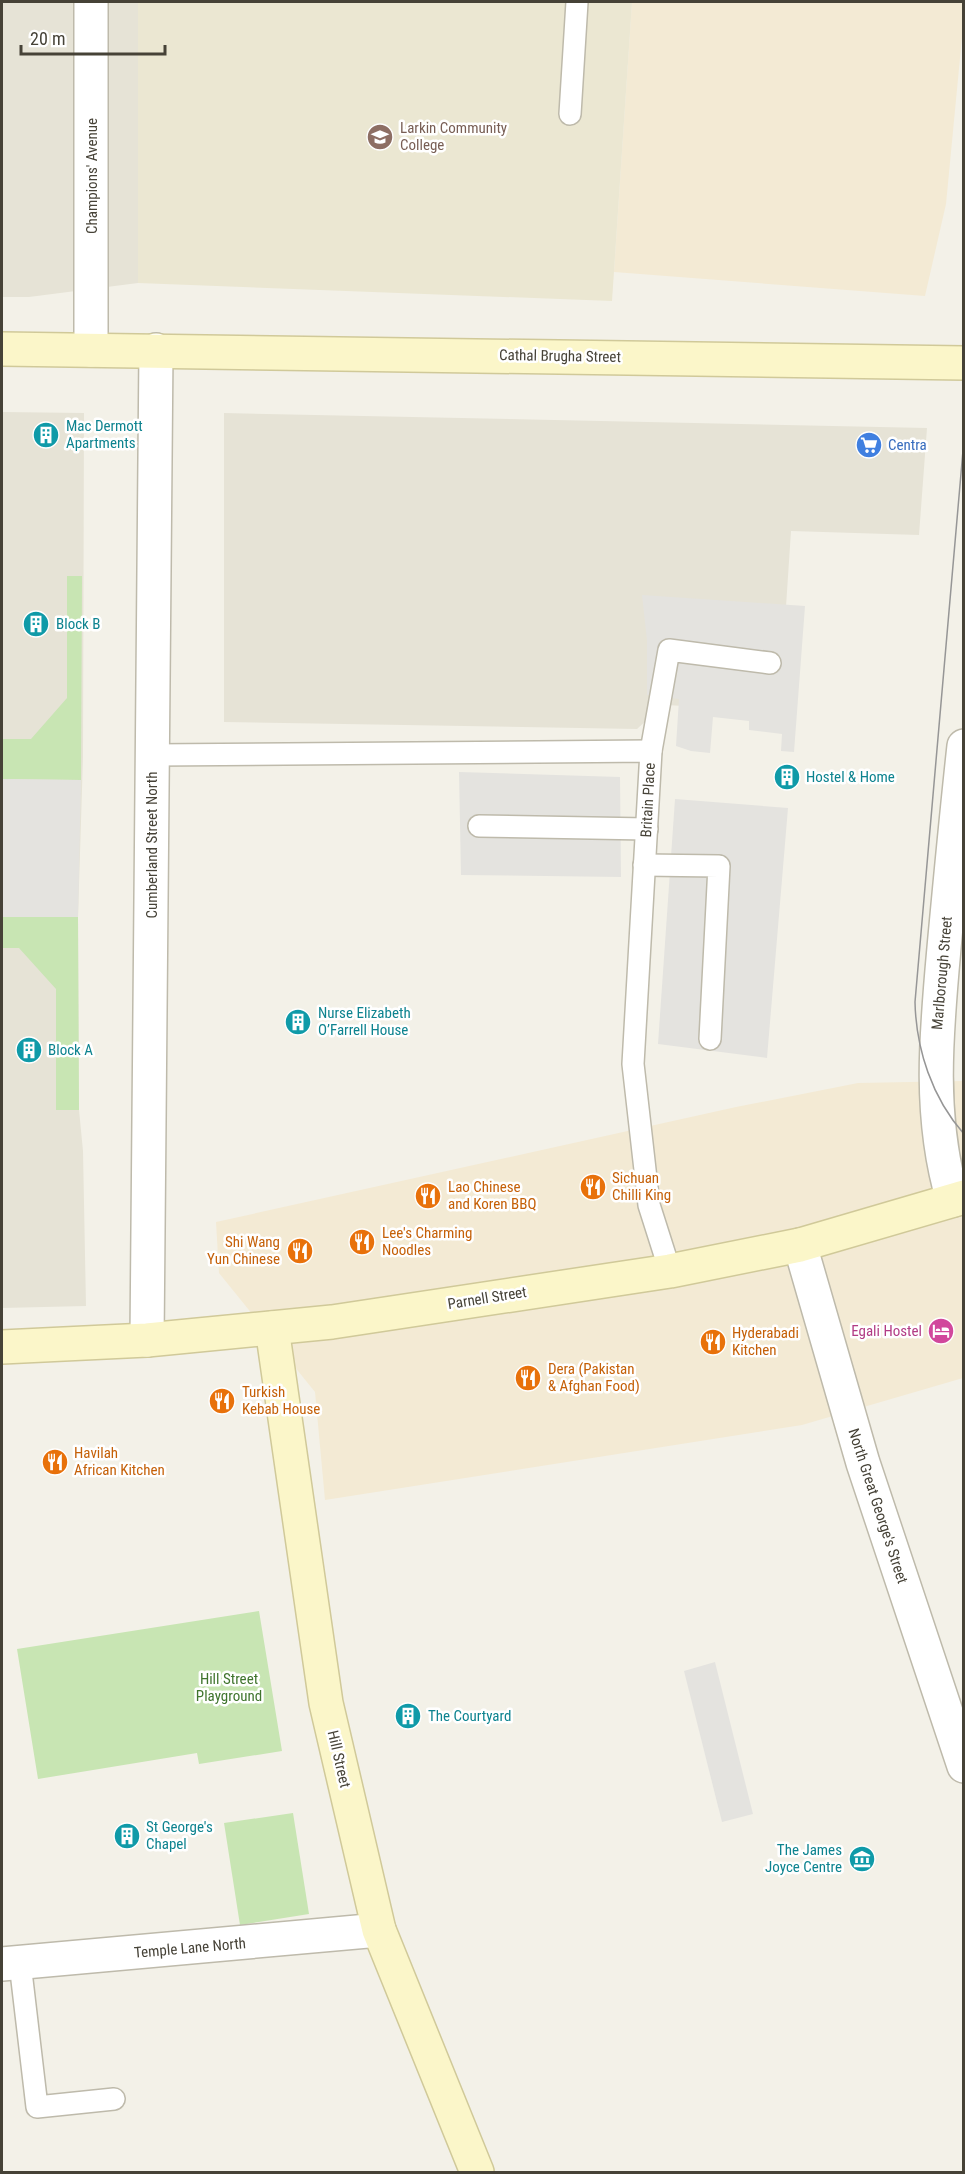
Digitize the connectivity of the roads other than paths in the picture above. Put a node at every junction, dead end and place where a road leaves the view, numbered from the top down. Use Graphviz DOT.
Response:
graph roads {
  1 [pos="91,2"];
  2 [pos="577,2"];
  3 [pos="570,114"];
  4 [pos="2,349"];
  5 [pos="91,350"];
  6 [pos="156,350"];
  7 [pos="963,363"];
  8 [pos="770,663"];
  9 [pos="963,746"];
  10 [pos="651,751"];
  11 [pos="153,755"];
  12 [pos="478,826"];
  13 [pos="647,829"];
  14 [pos="644,865"];
  15 [pos="710,1039"];
  16 [pos="958,1198"];
  17 [pos="800,1245"];
  18 [pos="670,1270"];
  19 [pos="272,1328"];
  20 [pos="147,1340"];
  21 [pos="2,1347"];
  22 [pos="963,1766"];
  23 [pos="379,1930"];
  24 [pos="11,1963"];
  25 [pos="114,2099"];
  26 [pos="477,2172"];
  1 -- 5 [label="street, Champions' Avenue"];
  2 -- 3 [label="lane"];
  4 -- 5 [label="street, Cathal Brugha Street"];
  5 -- 6 [label="street, Cathal Brugha Street"];
  6 -- 7 [label="street, Cathal Brugha Street"];
  6 -- 11 [label="street, Cumberland Street North"];
  8 -- 10 [label="lane"];
  9 -- 16 [label="street, Marlborough Street"];
  10 -- 11 [label="lane, Britain Place"];
  10 -- 13 [label="lane, Britain Place"];
  11 -- 20 [label="street, Cumberland Street North"];
  12 -- 13 [label="lane"];
  13 -- 14 [label="lane, Britain Place"];
  14 -- 15 [label="lane"];
  14 -- 18 [label="lane, Britain Place"];
  16 -- 17 [label="street, Parnell Street"];
  17 -- 18 [label="street, Parnell Street"];
  17 -- 22 [label="street, North Great George's Street"];
  18 -- 19 [label="street, Parnell Street"];
  19 -- 20 [label="street, Parnell Street"];
  19 -- 23 [label="street, Hill Street"];
  20 -- 21 [label="street, Parnell Street"];
  23 -- 24 [label="street, Temple Lane North"];
  23 -- 26 [label="street, Hill Street"];
  24 -- 25 [label="lane"];
}
